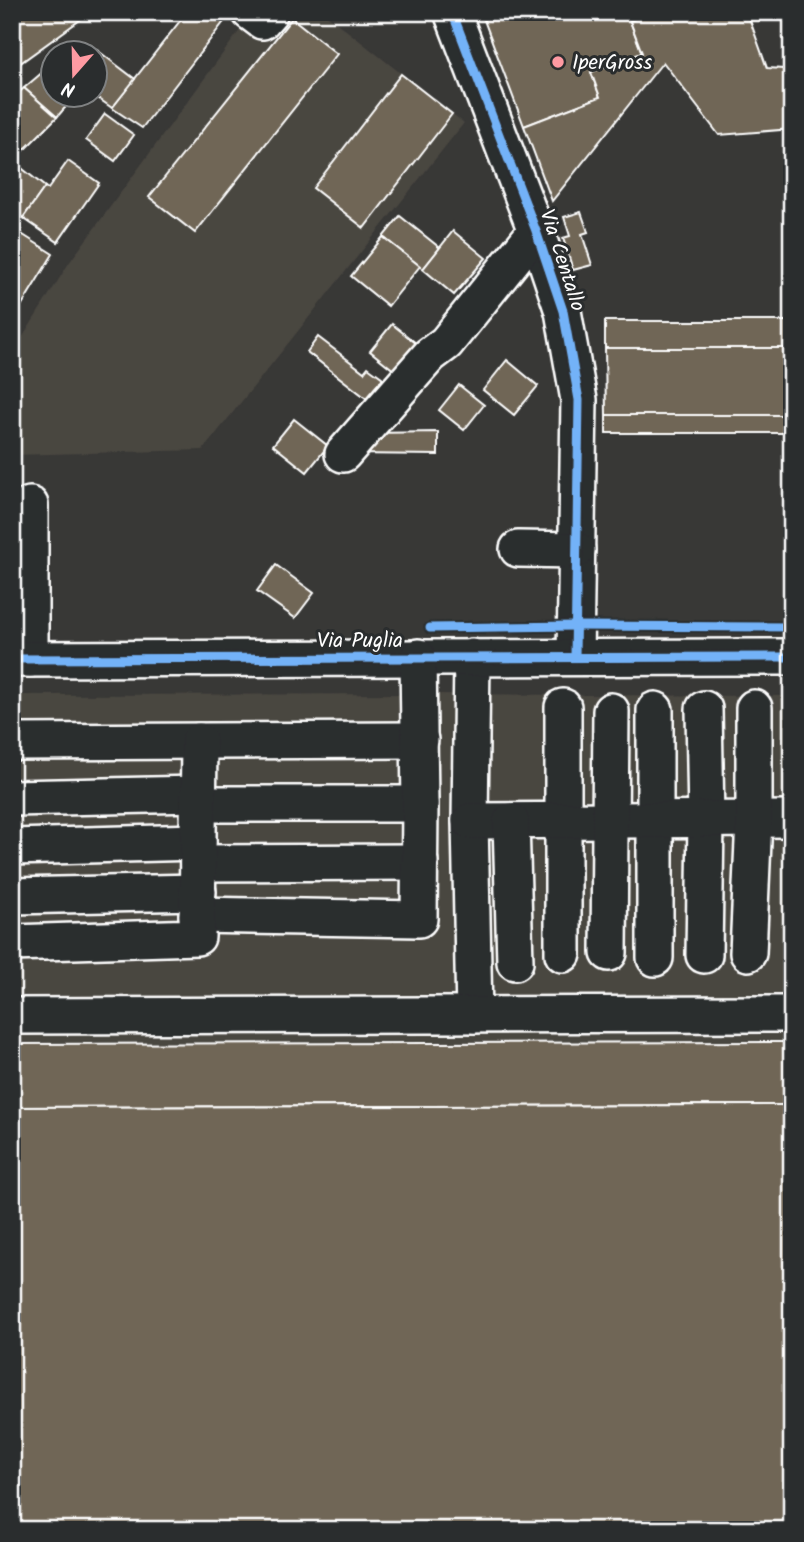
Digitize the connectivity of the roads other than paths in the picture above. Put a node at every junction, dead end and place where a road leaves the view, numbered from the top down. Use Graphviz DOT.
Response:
graph roads {
  1 [pos="250,12"];
  2 [pos="270,12"];
  3 [pos="452,12"];
  4 [pos="536,231"];
  5 [pos="343,454"];
  6 [pos="30,505"];
  7 [pos="518,549"];
  8 [pos="577,550"];
  9 [pos="418,657"];
  10 [pos="472,657"];
  11 [pos="575,657"];
  12 [pos="792,657"];
  13 [pos="21,659"];
  14 [pos="563,707"];
  15 [pos="754,708"];
  16 [pos="704,709"];
  17 [pos="654,710"];
  18 [pos="611,711"];
  19 [pos="199,741"];
  20 [pos="12,742"];
  21 [pos="420,752"];
  22 [pos="471,765"];
  23 [pos="12,798"];
  24 [pos="198,799"];
  25 [pos="420,804"];
  26 [pos="754,819"];
  27 [pos="792,819"];
  28 [pos="610,820"];
  29 [pos="656,820"];
  30 [pos="706,820"];
  31 [pos="470,821"];
  32 [pos="511,821"];
  33 [pos="563,821"];
  34 [pos="12,847"];
  35 [pos="420,862"];
  36 [pos="197,890"];
  37 [pos="12,896"];
  38 [pos="12,943"];
  39 [pos="609,953"];
  40 [pos="748,953"];
  41 [pos="563,954"];
  42 [pos="704,955"];
  43 [pos="655,958"];
  44 [pos="515,961"];
  45 [pos="474,1014"];
  46 [pos="792,1014"];
  47 [pos="12,1016"];
  1 -- 2 [label="street"];
  3 -- 4 [label="street, Via Centallo"];
  4 -- 5 [label="street, Via Centallo"];
  4 -- 8 [label="street, Via Centallo"];
  6 -- 13 [label="street"];
  7 -- 8 [label="street"];
  8 -- 11 [label="street, Via Centallo"];
  9 -- 10 [label="street, Via Puglia"];
  9 -- 13 [label="street, Via Puglia"];
  9 -- 21 [label="street"];
  10 -- 11 [label="street, Via Puglia"];
  10 -- 22 [label="street"];
  11 -- 12 [label="street, Via Puglia"];
  14 -- 33 [label="street"];
  15 -- 26 [label="street"];
  16 -- 30 [label="street"];
  17 -- 29 [label="street"];
  18 -- 28 [label="street"];
  19 -- 20 [label="street"];
  19 -- 21 [label="street"];
  19 -- 24 [label="street"];
  21 -- 22 [label="street"];
  21 -- 25 [label="street"];
  22 -- 31 [label="street"];
  23 -- 24 [label="street"];
  24 -- 25 [label="street"];
  24 -- 36 [label="street"];
  25 -- 35 [label="street"];
  26 -- 27 [label="street"];
  26 -- 30 [label="street"];
  26 -- 40 [label="street"];
  28 -- 29 [label="street"];
  28 -- 33 [label="street"];
  28 -- 39 [label="street"];
  29 -- 30 [label="street"];
  29 -- 43 [label="street"];
  30 -- 42 [label="street"];
  31 -- 32 [label="street"];
  31 -- 45 [label="street"];
  32 -- 33 [label="street"];
  32 -- 44 [label="street"];
  33 -- 41 [label="street"];
  34 -- 36 [label="street"];
  35 -- 36 [label="street"];
  35 -- 36 [label="street"];
  36 -- 37 [label="street"];
  36 -- 38 [label="street"];
  45 -- 46 [label="street"];
  45 -- 47 [label="street"];
}
